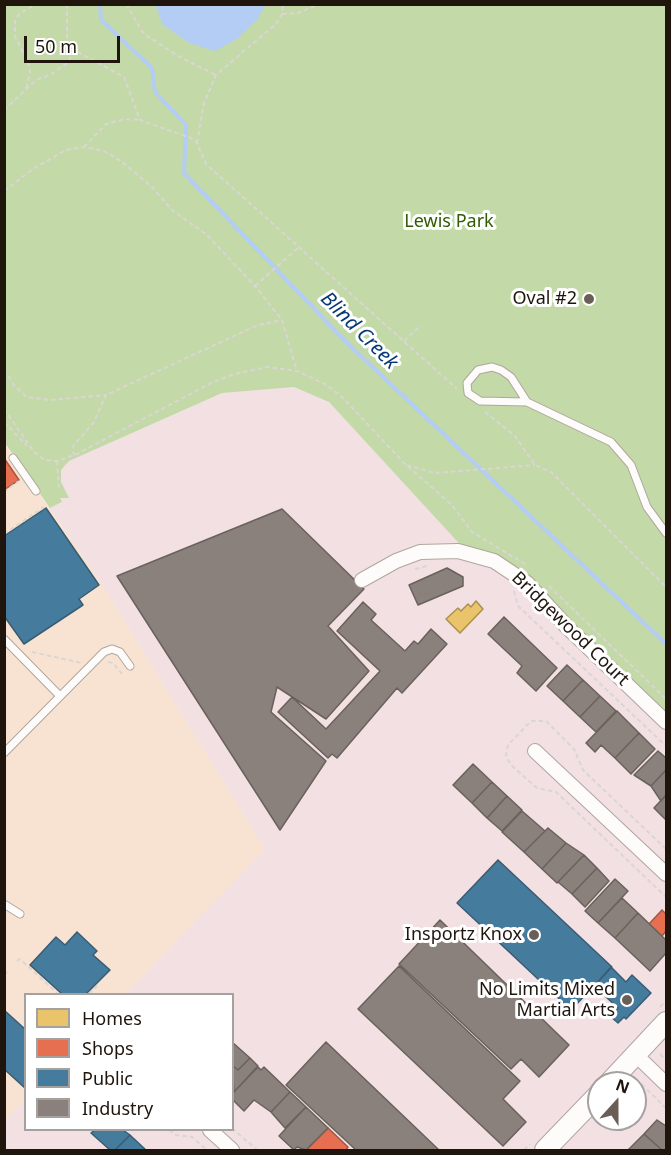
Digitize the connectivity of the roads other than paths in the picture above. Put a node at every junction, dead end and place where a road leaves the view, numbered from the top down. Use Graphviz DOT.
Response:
graph roads {
  1 [pos="527,402"];
  2 [pos="14,458"];
  3 [pos="36,492"];
  4 [pos="666,523"];
  5 [pos="666,527"];
  6 [pos="666,533"];
  7 [pos="362,580"];
  8 [pos="4,639"];
  9 [pos="130,666"];
  10 [pos="59,695"];
  11 [pos="666,722"];
  12 [pos="535,751"];
  13 [pos="4,753"];
  14 [pos="666,874"];
  15 [pos="4,904"];
  16 [pos="20,914"];
  17 [pos="666,1022"];
  18 [pos="636,1055"];
  19 [pos="621,1071"];
  20 [pos="666,1084"];
  21 [pos="587,1107"];
  22 [pos="211,1131"];
  23 [pos="232,1150"];
  24 [pos="546,1150"];
  1 -- 1 [label="lane"];
  1 -- 6 [label="lane"];
  2 -- 3 [label="lane"];
  4 -- 5 [label="lane"];
  7 -- 11 [label="street, Bridgewood Court"];
  8 -- 10 [label="lane"];
  9 -- 10 [label="lane"];
  10 -- 13 [label="lane"];
  12 -- 14 [label="street"];
  15 -- 16 [label="lane"];
  17 -- 18 [label="street"];
  18 -- 19 [label="street"];
  18 -- 20 [label="street"];
  21 -- 24 [label="street"];
  22 -- 23 [label="street"];
}
